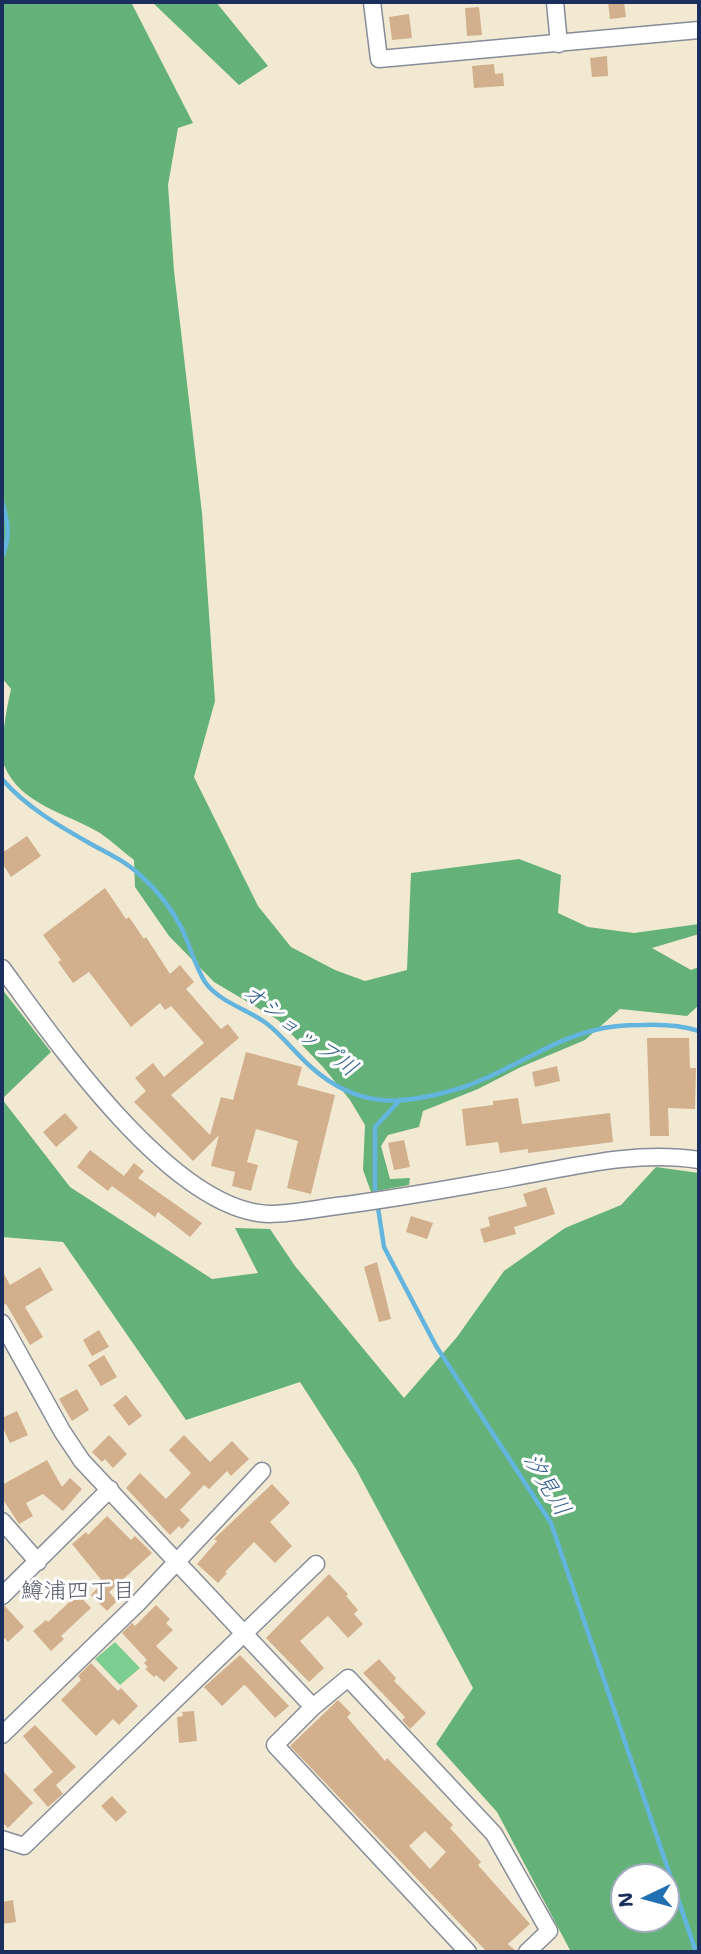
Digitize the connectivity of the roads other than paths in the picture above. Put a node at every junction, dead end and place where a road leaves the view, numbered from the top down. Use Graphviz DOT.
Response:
graph roads {
  1 [pos="372,2"];
  2 [pos="555,2"];
  3 [pos="699,30"];
  4 [pos="559,44"];
  5 [pos="2,968"];
  6 [pos="699,1160"];
  7 [pos="2,1323"];
  8 [pos="262,1471"];
  9 [pos="110,1489"];
  10 [pos="2,1521"];
  11 [pos="38,1562"];
  12 [pos="178,1562"];
  13 [pos="316,1564"];
  14 [pos="2,1596"];
  15 [pos="246,1633"];
  16 [pos="313,1707"];
  17 [pos="2,1735"];
  18 [pos="2,1839"];
  19 [pos="468,1952"];
  20 [pos="527,1952"];
  1 -- 4 [label="street"];
  2 -- 4 [label="street"];
  3 -- 4 [label="street"];
  5 -- 6 [label="street"];
  7 -- 9 [label="street"];
  8 -- 12 [label="street"];
  9 -- 11 [label="street"];
  9 -- 12 [label="street"];
  10 -- 11 [label="street"];
  11 -- 14 [label="street"];
  12 -- 15 [label="street"];
  12 -- 17 [label="street"];
  13 -- 15 [label="street"];
  15 -- 16 [label="street"];
  15 -- 18 [label="street"];
  16 -- 19 [label="street"];
  16 -- 20 [label="street"];
}
